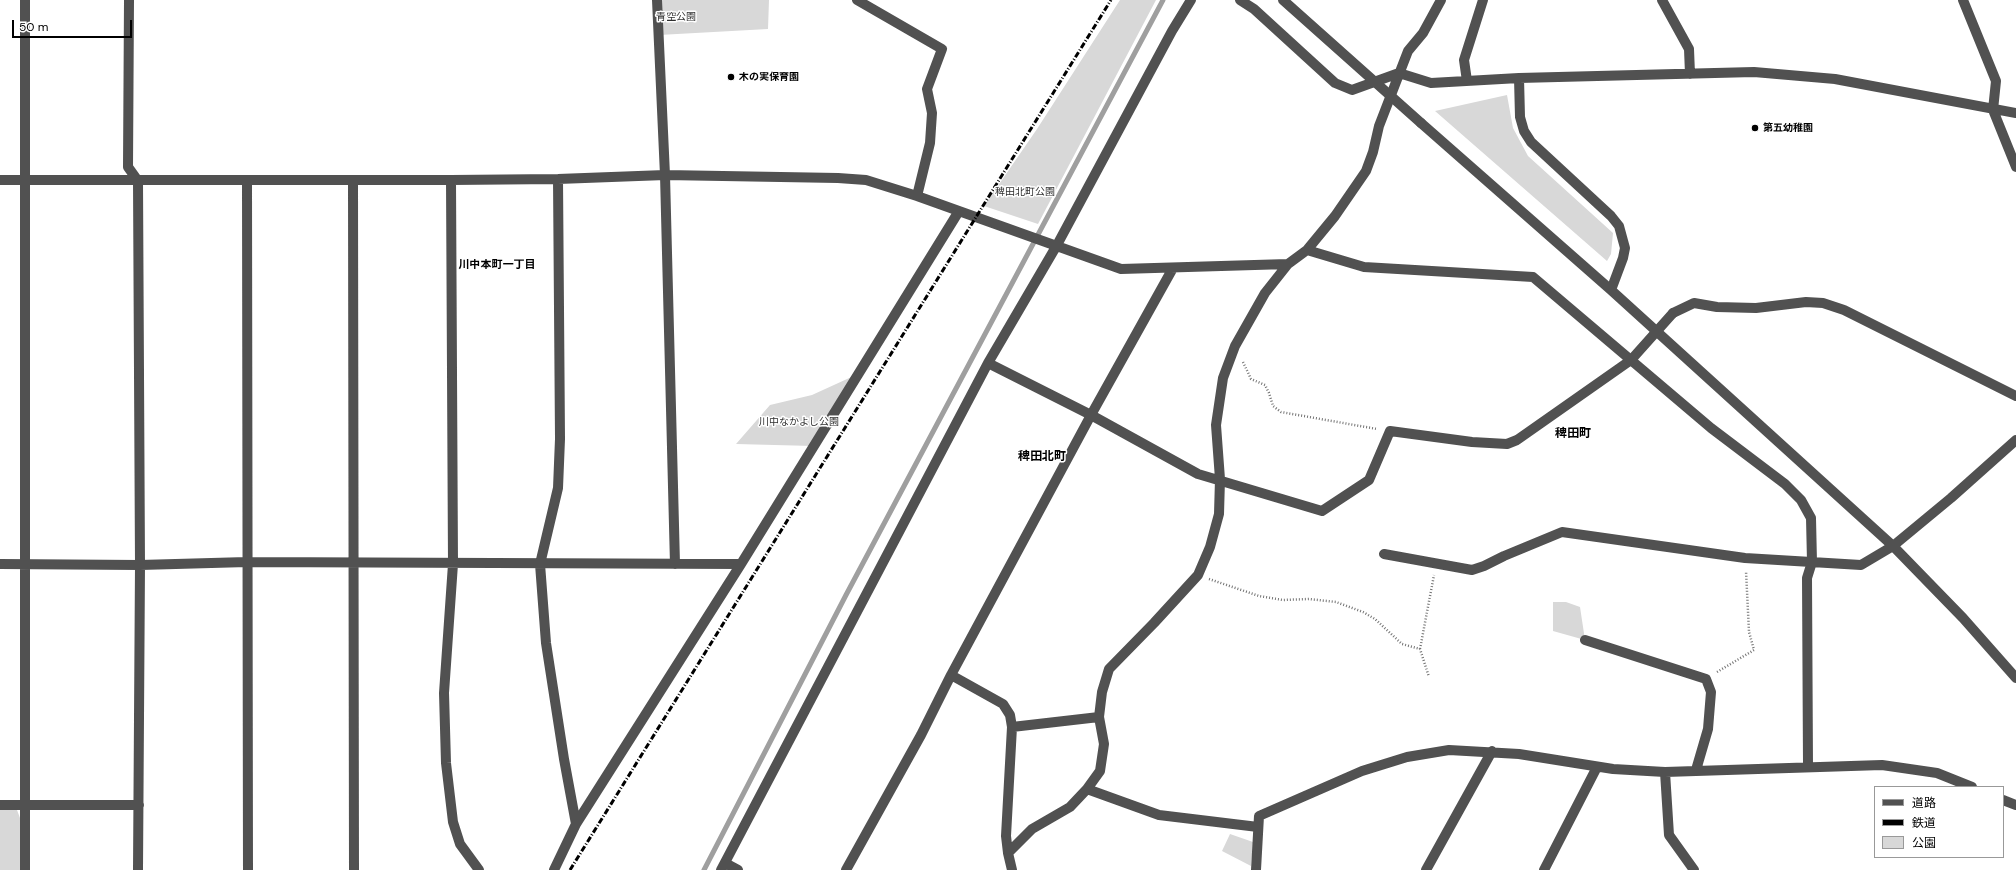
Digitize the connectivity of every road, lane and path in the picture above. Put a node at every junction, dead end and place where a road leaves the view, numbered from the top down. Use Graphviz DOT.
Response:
graph roads {
  1 [pos="24,0"];
  2 [pos="130,0"];
  3 [pos="657,0"];
  4 [pos="857,0"];
  5 [pos="1191,0"];
  6 [pos="1240,0"];
  7 [pos="1283,0"];
  8 [pos="1441,0"];
  9 [pos="1483,0"];
  10 [pos="1662,0"];
  11 [pos="1962,0"];
  12 [pos="1400,73"];
  13 [pos="1690,74"];
  14 [pos="1519,78"];
  15 [pos="1467,81"];
  16 [pos="1993,110"];
  17 [pos="2016,113"];
  18 [pos="2016,168"];
  19 [pos="665,175"];
  20 [pos="558,179"];
  21 [pos="0,180"];
  22 [pos="25,180"];
  23 [pos="246,180"];
  24 [pos="353,180"];
  25 [pos="451,180"];
  26 [pos="138,181"];
  27 [pos="917,196"];
  28 [pos="959,212"];
  29 [pos="1052,244"];
  30 [pos="1307,250"];
  31 [pos="1288,264"];
  32 [pos="1173,268"];
  33 [pos="1611,290"];
  34 [pos="1235,346"];
  35 [pos="1631,360"];
  36 [pos="988,362"];
  37 [pos="2016,396"];
  38 [pos="1092,415"];
  39 [pos="1390,431"];
  40 [pos="2016,440"];
  41 [pos="1220,479"];
  42 [pos="1893,546"];
  43 [pos="1384,554"];
  44 [pos="1745,558"];
  45 [pos="247,562"];
  46 [pos="1812,562"];
  47 [pos="25,563"];
  48 [pos="1436,563"];
  49 [pos="0,564"];
  50 [pos="355,564"];
  51 [pos="453,564"];
  52 [pos="540,564"];
  53 [pos="675,564"];
  54 [pos="741,564"];
  55 [pos="140,565"];
  56 [pos="1198,575"];
  57 [pos="1585,640"];
  58 [pos="1420,649"];
  59 [pos="951,675"];
  60 [pos="1429,677"];
  61 [pos="1706,678"];
  62 [pos="2016,678"];
  63 [pos="1099,717"];
  64 [pos="1012,727"];
  65 [pos="1492,751"];
  66 [pos="1808,766"];
  67 [pos="1597,767"];
  68 [pos="1696,770"];
  69 [pos="1665,772"];
  70 [pos="1970,786"];
  71 [pos="1087,789"];
  72 [pos="2004,800"];
  73 [pos="25,804"];
  74 [pos="0,805"];
  75 [pos="139,805"];
  76 [pos="2016,805"];
  77 [pos="576,824"];
  78 [pos="1258,827"];
  79 [pos="1008,853"];
  80 [pos="723,867"];
  81 [pos="1689,867"];
  82 [pos="25,870"];
  83 [pos="138,870"];
  84 [pos="248,870"];
  85 [pos="354,870"];
  86 [pos="479,870"];
  87 [pos="554,870"];
  88 [pos="738,870"];
  89 [pos="846,870"];
  90 [pos="1012,870"];
  91 [pos="1256,870"];
  92 [pos="1426,870"];
  93 [pos="1544,870"];
  1 -- 22 [label="street"];
  2 -- 26 [label="street"];
  3 -- 19 [label="street"];
  4 -- 27 [label="street"];
  5 -- 29 [label="street"];
  6 -- 12 [label="street"];
  7 -- 33 [label="street, bridge"];
  8 -- 12 [label="street"];
  9 -- 15 [label="street"];
  10 -- 13 [label="street"];
  11 -- 16 [label="street"];
  12 -- 15 [label="street"];
  12 -- 30 [label="street"];
  13 -- 14 [label="street"];
  13 -- 16 [label="street"];
  14 -- 15 [label="street"];
  14 -- 33 [label="street"];
  16 -- 17 [label="street"];
  16 -- 18 [label="street"];
  19 -- 20 [label="street"];
  19 -- 27 [label="street"];
  19 -- 53 [label="street"];
  20 -- 25 [label="street"];
  20 -- 52 [label="street"];
  21 -- 22 [label="street"];
  22 -- 26 [label="street"];
  22 -- 47 [label="street"];
  23 -- 24 [label="street"];
  23 -- 26 [label="street"];
  23 -- 45 [label="street"];
  24 -- 25 [label="street"];
  24 -- 50 [label="street"];
  25 -- 51 [label="street"];
  26 -- 55 [label="street"];
  27 -- 28 [label="street"];
  28 -- 29 [label="street"];
  28 -- 54 [label="street"];
  29 -- 32 [label="street"];
  29 -- 36 [label="street"];
  30 -- 31 [label="street"];
  30 -- 35 [label="street"];
  31 -- 32 [label="street"];
  31 -- 34 [label="street"];
  32 -- 38 [label="street"];
  33 -- 42 [label="street"];
  34 -- 39 [label="path"];
  34 -- 41 [label="street"];
  35 -- 37 [label="street, bridge"];
  35 -- 39 [label="street"];
  35 -- 46 [label="street"];
  36 -- 38 [label="street"];
  36 -- 80 [label="street"];
  38 -- 41 [label="street"];
  38 -- 59 [label="street"];
  39 -- 41 [label="street"];
  40 -- 42 [label="street"];
  41 -- 56 [label="street"];
  42 -- 46 [label="street"];
  42 -- 62 [label="street"];
  43 -- 48 [label="street"];
  44 -- 46 [label="street"];
  44 -- 48 [label="street"];
  44 -- 61 [label="path"];
  45 -- 50 [label="street"];
  45 -- 55 [label="street"];
  45 -- 84 [label="street"];
  46 -- 66 [label="street"];
  47 -- 49 [label="street"];
  47 -- 55 [label="street"];
  47 -- 73 [label="street"];
  48 -- 58 [label="path"];
  50 -- 51 [label="street"];
  50 -- 85 [label="street"];
  51 -- 52 [label="street"];
  51 -- 86 [label="street"];
  52 -- 53 [label="street"];
  52 -- 77 [label="street"];
  53 -- 54 [label="street"];
  54 -- 77 [label="street"];
  55 -- 75 [label="street"];
  56 -- 58 [label="path"];
  56 -- 63 [label="street"];
  57 -- 61 [label="street"];
  58 -- 60 [label="path"];
  59 -- 64 [label="street"];
  59 -- 89 [label="street"];
  61 -- 68 [label="street"];
  63 -- 64 [label="street"];
  63 -- 71 [label="street"];
  64 -- 79 [label="street"];
  65 -- 67 [label="street"];
  65 -- 78 [label="street"];
  65 -- 92 [label="street"];
  66 -- 68 [label="street"];
  66 -- 70 [label="street"];
  67 -- 69 [label="street"];
  67 -- 93 [label="street"];
  68 -- 69 [label="street"];
  69 -- 81 [label="street"];
  71 -- 78 [label="street"];
  71 -- 79 [label="street"];
  72 -- 76 [label="street"];
  73 -- 74 [label="street"];
  73 -- 75 [label="street"];
  73 -- 82 [label="street"];
  75 -- 83 [label="street"];
  77 -- 87 [label="street"];
  78 -- 91 [label="street"];
  79 -- 90 [label="street"];
  80 -- 88 [label="street"];
}
